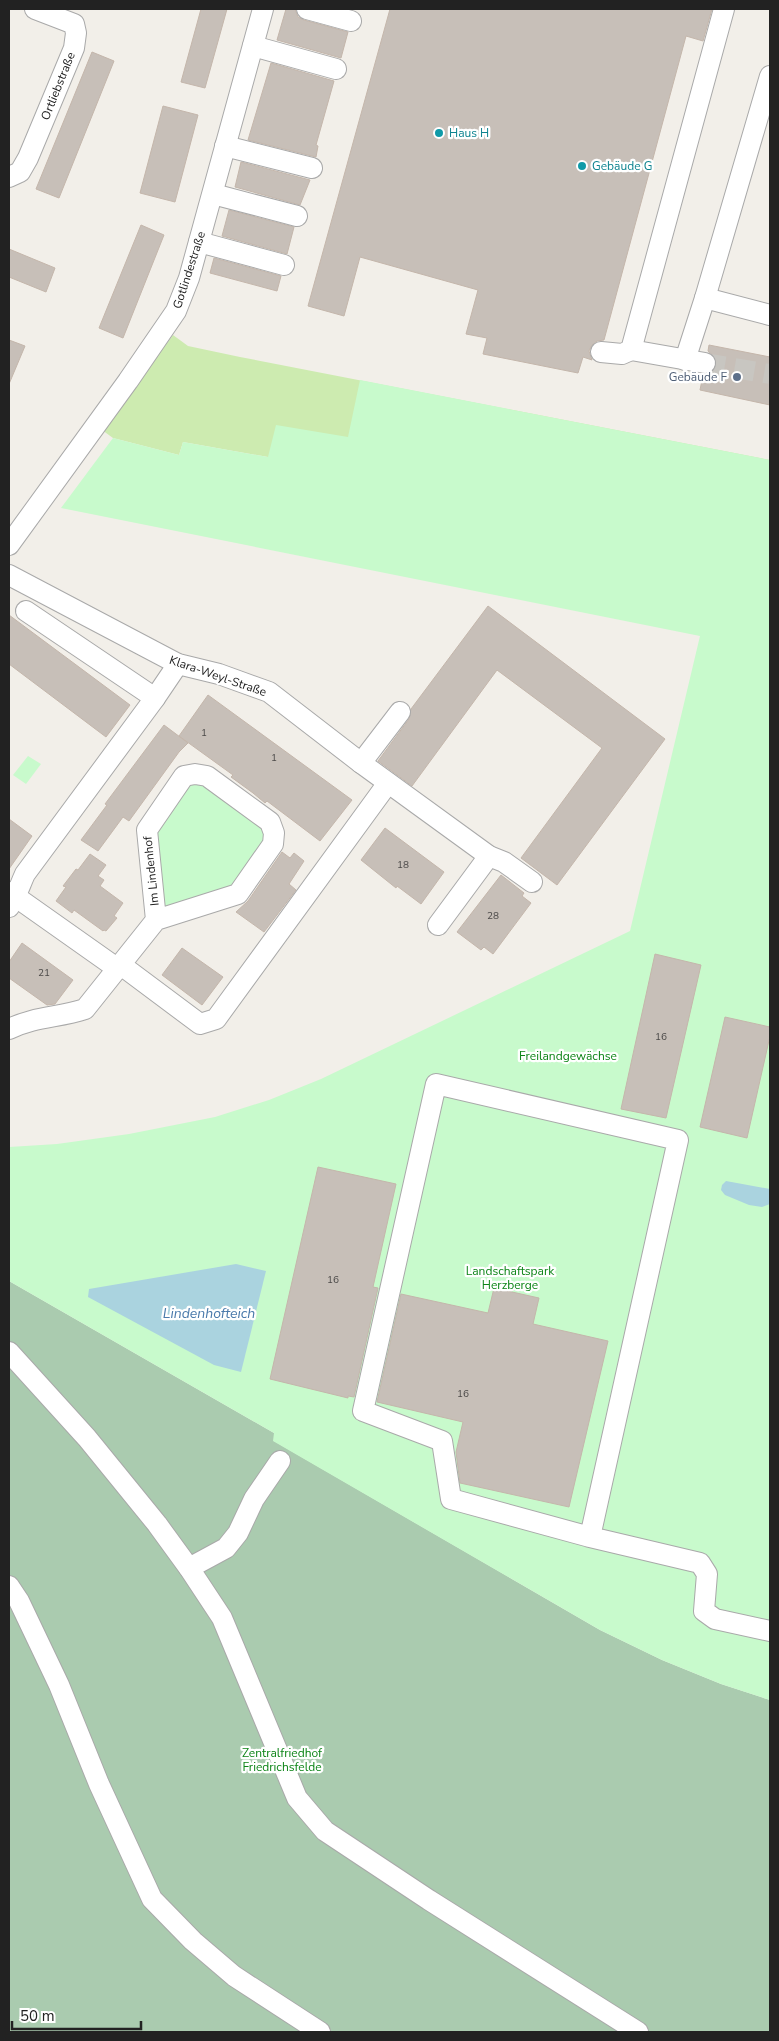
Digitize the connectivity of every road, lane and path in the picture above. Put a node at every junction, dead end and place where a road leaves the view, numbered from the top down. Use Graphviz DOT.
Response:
graph roads {
  1 [pos="35,9"];
  2 [pos="263,9"];
  3 [pos="307,9"];
  4 [pos="724,9"];
  5 [pos="350,21"];
  6 [pos="253,46"];
  7 [pos="336,69"];
  8 [pos="770,76"];
  9 [pos="225,146"];
  10 [pos="312,168"];
  11 [pos="9,177"];
  12 [pos="213,194"];
  13 [pos="297,216"];
  14 [pos="199,242"];
  15 [pos="284,265"];
  16 [pos="705,298"];
  17 [pos="770,315"];
  18 [pos="631,350"];
  19 [pos="601,352"];
  20 [pos="685,360"];
  21 [pos="706,363"];
  22 [pos="9,545"];
  23 [pos="9,575"];
  24 [pos="26,611"];
  25 [pos="178,664"];
  26 [pos="155,698"];
  27 [pos="400,712"];
  28 [pos="361,763"];
  29 [pos="388,783"];
  30 [pos="489,856"];
  31 [pos="532,882"];
  32 [pos="12,898"];
  33 [pos="156,920"];
  34 [pos="438,925"];
  35 [pos="119,967"];
  36 [pos="10,1028"];
  37 [pos="9,1352"];
  38 [pos="280,1461"];
  39 [pos="590,1537"];
  40 [pos="189,1568"];
  41 [pos="9,1586"];
  42 [pos="770,1631"];
  43 [pos="320,2032"];
  44 [pos="638,2032"];
  1 -- 11 [label="street, Ortliebstraße"];
  2 -- 6 [label="street, Gotlindestraße"];
  3 -- 5 [label="street"];
  4 -- 18 [label="street"];
  6 -- 7 [label="street"];
  6 -- 9 [label="street, Gotlindestraße"];
  8 -- 16 [label="street"];
  9 -- 10 [label="street"];
  9 -- 12 [label="street, Gotlindestraße"];
  12 -- 13 [label="street"];
  12 -- 14 [label="street, Gotlindestraße"];
  14 -- 15 [label="street"];
  14 -- 22 [label="street, Gotlindestraße"];
  16 -- 17 [label="street"];
  16 -- 20 [label="street"];
  18 -- 19 [label="street"];
  18 -- 20 [label="street"];
  20 -- 21 [label="street"];
  23 -- 25 [label="street, Klara-Weyl-Straße"];
  24 -- 26 [label="street"];
  25 -- 26 [label="street"];
  25 -- 28 [label="street, Klara-Weyl-Straße"];
  26 -- 32 [label="street"];
  27 -- 28 [label="street"];
  28 -- 29 [label="street, Klara-Weyl-Straße"];
  29 -- 30 [label="street, Klara-Weyl-Straße"];
  29 -- 35 [label="street"];
  30 -- 31 [label="street, Klara-Weyl-Straße"];
  30 -- 34 [label="street"];
  32 -- 35 [label="street"];
  33 -- 33 [label="street, Im Lindenhof"];
  33 -- 35 [label="street, Im Lindenhof"];
  35 -- 36 [label="street, Im Lindenhof"];
  37 -- 40 [label="street"];
  38 -- 40 [label="street"];
  39 -- 39 [label="street"];
  39 -- 42 [label="street"];
  40 -- 44 [label="street"];
  41 -- 43 [label="street"];
}
